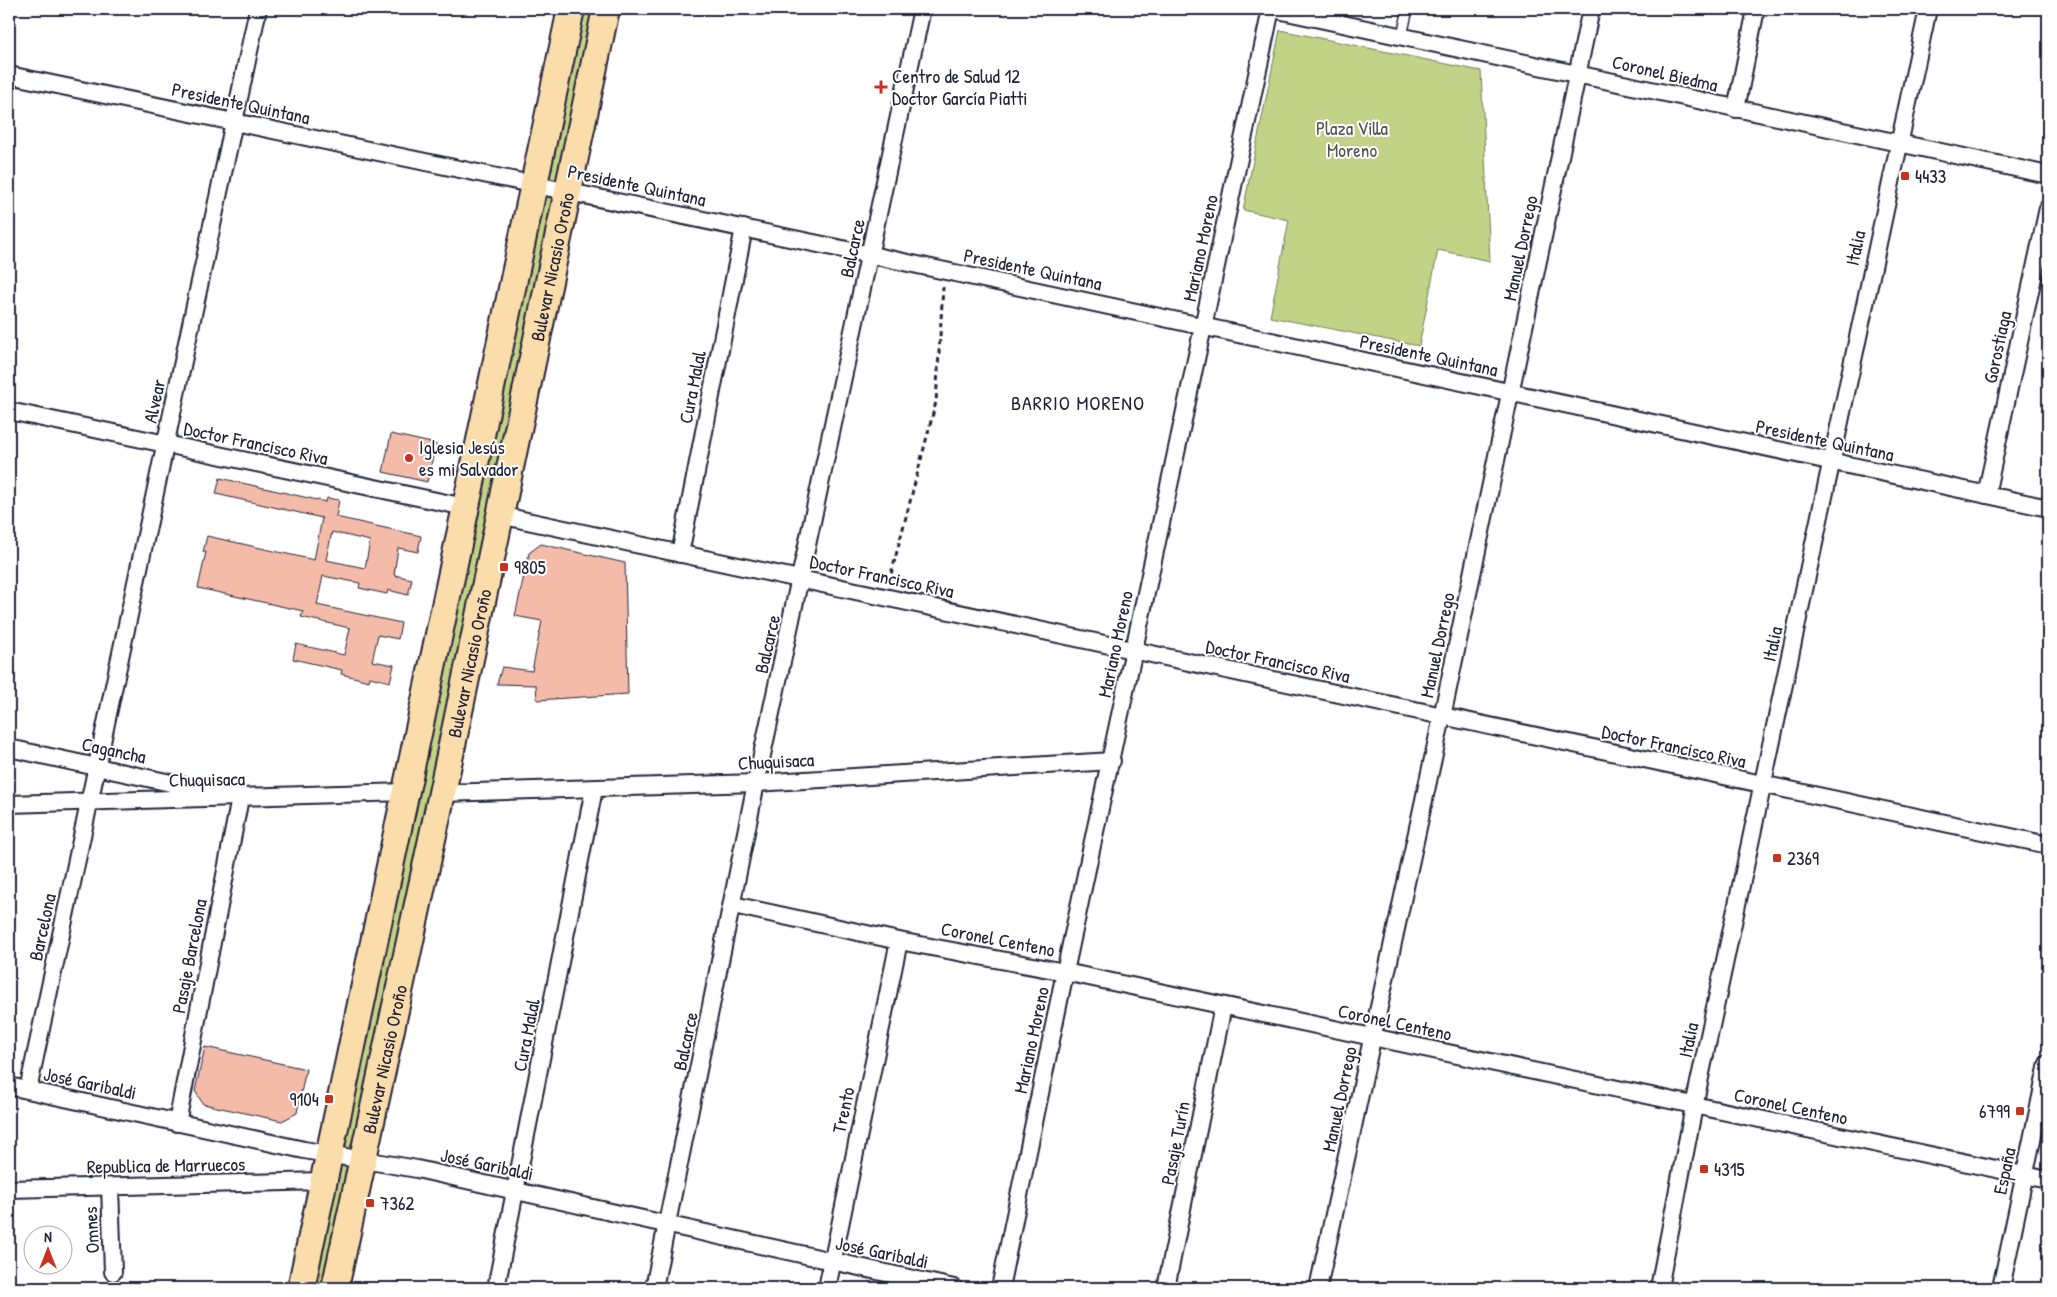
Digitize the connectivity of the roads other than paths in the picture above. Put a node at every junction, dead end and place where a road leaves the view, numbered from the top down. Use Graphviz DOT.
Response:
graph roads {
  1 [pos="258,9"];
  2 [pos="570,9"];
  3 [pos="606,9"];
  4 [pos="922,9"];
  5 [pos="1272,9"];
  6 [pos="1408,9"];
  7 [pos="1591,9"];
  8 [pos="1756,9"];
  9 [pos="1928,9"];
  10 [pos="1402,36"];
  11 [pos="9,74"];
  12 [pos="1577,74"];
  13 [pos="1736,109"];
  14 [pos="234,122"];
  15 [pos="1898,143"];
  16 [pos="2048,175"];
  17 [pos="534,184"];
  18 [pos="567,191"];
  19 [pos="2048,208"];
  20 [pos="744,228"];
  21 [pos="871,254"];
  22 [pos="1204,326"];
  23 [pos="1509,393"];
  24 [pos="9,411"];
  25 [pos="166,444"];
  26 [pos="1830,461"];
  27 [pos="1986,495"];
  28 [pos="465,507"];
  29 [pos="2048,508"];
  30 [pos="499,516"];
  31 [pos="680,554"];
  32 [pos="802,579"];
  33 [pos="1134,650"];
  34 [pos="1442,717"];
  35 [pos="9,748"];
  36 [pos="1112,761"];
  37 [pos="97,767"];
  38 [pos="756,783"];
  39 [pos="1763,785"];
  40 [pos="594,789"];
  41 [pos="406,792"];
  42 [pos="442,793"];
  43 [pos="240,798"];
  44 [pos="89,801"];
  45 [pos="9,804"];
  46 [pos="2048,845"];
  47 [pos="733,905"];
  48 [pos="899,941"];
  49 [pos="1065,972"];
  50 [pos="1223,1006"];
  51 [pos="1372,1038"];
  52 [pos="2048,1063"];
  53 [pos="9,1086"];
  54 [pos="28,1090"];
  55 [pos="1694,1106"];
  56 [pos="177,1123"];
  57 [pos="329,1154"];
  58 [pos="363,1160"];
  59 [pos="2024,1175"];
  60 [pos="2048,1180"];
  61 [pos="323,1181"];
  62 [pos="110,1186"];
  63 [pos="9,1189"];
  64 [pos="516,1191"];
  65 [pos="667,1223"];
  66 [pos="832,1262"];
  67 [pos="113,1272"];
  68 [pos="301,1288"];
  69 [pos="335,1288"];
  70 [pos="496,1288"];
  71 [pos="654,1288"];
  72 [pos="827,1288"];
  73 [pos="954,1288"];
  74 [pos="1000,1288"];
  75 [pos="1166,1288"];
  76 [pos="1318,1288"];
  77 [pos="1659,1288"];
  78 [pos="2001,1288"];
  1 -- 14 [label="street, Alvear"];
  2 -- 17 [label="main road, Bulevar Nicasio Oroño"];
  3 -- 18 [label="main road, Bulevar Nicasio Oroño"];
  4 -- 21 [label="street, Balcarce"];
  5 -- 10 [label="street, Coronel Biedma"];
  5 -- 22 [label="street, Mariano Moreno"];
  6 -- 10 [label="lane"];
  7 -- 12 [label="street, Manuel Dorrego"];
  8 -- 13 [label="street"];
  9 -- 15 [label="street, Italia"];
  10 -- 12 [label="street, Coronel Biedma"];
  11 -- 14 [label="street, Presidente Quintana"];
  12 -- 13 [label="street, Coronel Biedma"];
  12 -- 23 [label="street, Manuel Dorrego"];
  13 -- 15 [label="street, Coronel Biedma"];
  14 -- 17 [label="street, Presidente Quintana"];
  14 -- 25 [label="street, Alvear"];
  15 -- 16 [label="street, Coronel Biedma"];
  15 -- 26 [label="street, Italia"];
  17 -- 18 [label="street, Presidente Quintana"];
  17 -- 28 [label="main road, Bulevar Nicasio Oroño"];
  18 -- 20 [label="street, Presidente Quintana"];
  18 -- 30 [label="main road, Bulevar Nicasio Oroño"];
  19 -- 27 [label="street, Gorostiaga"];
  20 -- 21 [label="street, Presidente Quintana"];
  20 -- 31 [label="street, Cura Malal"];
  21 -- 22 [label="street, Presidente Quintana"];
  21 -- 32 [label="street, Balcarce"];
  22 -- 23 [label="street, Presidente Quintana"];
  22 -- 33 [label="street, Mariano Moreno"];
  23 -- 26 [label="street, Presidente Quintana"];
  23 -- 34 [label="street, Manuel Dorrego"];
  24 -- 25 [label="street, Doctor Francisco Riva"];
  25 -- 28 [label="street, Doctor Francisco Riva"];
  25 -- 37 [label="street, Alvear"];
  26 -- 27 [label="street, Presidente Quintana"];
  26 -- 39 [label="street, Italia"];
  27 -- 29 [label="street, Presidente Quintana"];
  28 -- 41 [label="main road, Bulevar Nicasio Oroño"];
  30 -- 31 [label="street, Doctor Francisco Riva"];
  30 -- 42 [label="main road, Bulevar Nicasio Oroño"];
  31 -- 32 [label="street, Doctor Francisco Riva"];
  32 -- 33 [label="street, Doctor Francisco Riva"];
  32 -- 38 [label="street, Balcarce"];
  33 -- 34 [label="street, Doctor Francisco Riva"];
  33 -- 36 [label="street, Mariano Moreno"];
  34 -- 39 [label="street, Doctor Francisco Riva"];
  34 -- 51 [label="street, Manuel Dorrego"];
  35 -- 37 [label="street, Cagancha"];
  36 -- 38 [label="street, Chuquisaca"];
  36 -- 49 [label="street, Mariano Moreno"];
  37 -- 43 [label="street, Cagancha"];
  37 -- 44 [label="street, Alvear"];
  38 -- 40 [label="street, Chuquisaca"];
  38 -- 47 [label="street, Balcarce"];
  39 -- 46 [label="street, Doctor Francisco Riva"];
  39 -- 55 [label="street, Italia"];
  40 -- 42 [label="street, Chuquisaca"];
  40 -- 64 [label="street, Cura Malal"];
  41 -- 43 [label="street, Chuquisaca"];
  41 -- 57 [label="main road, Bulevar Nicasio Oroño"];
  42 -- 58 [label="main road, Bulevar Nicasio Oroño"];
  43 -- 44 [label="street, Chuquisaca"];
  43 -- 56 [label="street, Pasaje Barcelona"];
  44 -- 45 [label="street, Chuquisaca"];
  44 -- 54 [label="street, Barcelona"];
  47 -- 48 [label="street, Coronel Centeno"];
  47 -- 65 [label="street, Balcarce"];
  48 -- 49 [label="street, Coronel Centeno"];
  48 -- 66 [label="street, Trento"];
  49 -- 50 [label="street, Coronel Centeno"];
  49 -- 74 [label="street, Mariano Moreno"];
  50 -- 51 [label="street, Coronel Centeno"];
  50 -- 75 [label="street, Pasaje Turín"];
  51 -- 55 [label="street, Coronel Centeno"];
  51 -- 76 [label="street, Manuel Dorrego"];
  52 -- 59 [label="street, España"];
  53 -- 54 [label="street, José Garibaldi"];
  54 -- 56 [label="street, José Garibaldi"];
  55 -- 59 [label="street, Coronel Centeno"];
  55 -- 77 [label="street, Italia"];
  56 -- 57 [label="street, José Garibaldi"];
  57 -- 58 [label="street, José Garibaldi"];
  57 -- 61 [label="main road, Bulevar Nicasio Oroño"];
  58 -- 64 [label="street, José Garibaldi"];
  58 -- 69 [label="main road, Bulevar Nicasio Oroño"];
  59 -- 60 [label="street, Coronel Centeno"];
  59 -- 78 [label="street, España"];
  61 -- 62 [label="street, Republica de Marruecos"];
  61 -- 68 [label="main road, Bulevar Nicasio Oroño"];
  62 -- 63 [label="street, Republica de Marruecos"];
  62 -- 67 [label="street, Omnes"];
  64 -- 65 [label="street, José Garibaldi"];
  64 -- 70 [label="street, Cura Malal"];
  65 -- 66 [label="street, José Garibaldi"];
  65 -- 71 [label="street, Balcarce"];
  66 -- 72 [label="street, Trento"];
  66 -- 73 [label="street, José Garibaldi"];
}
